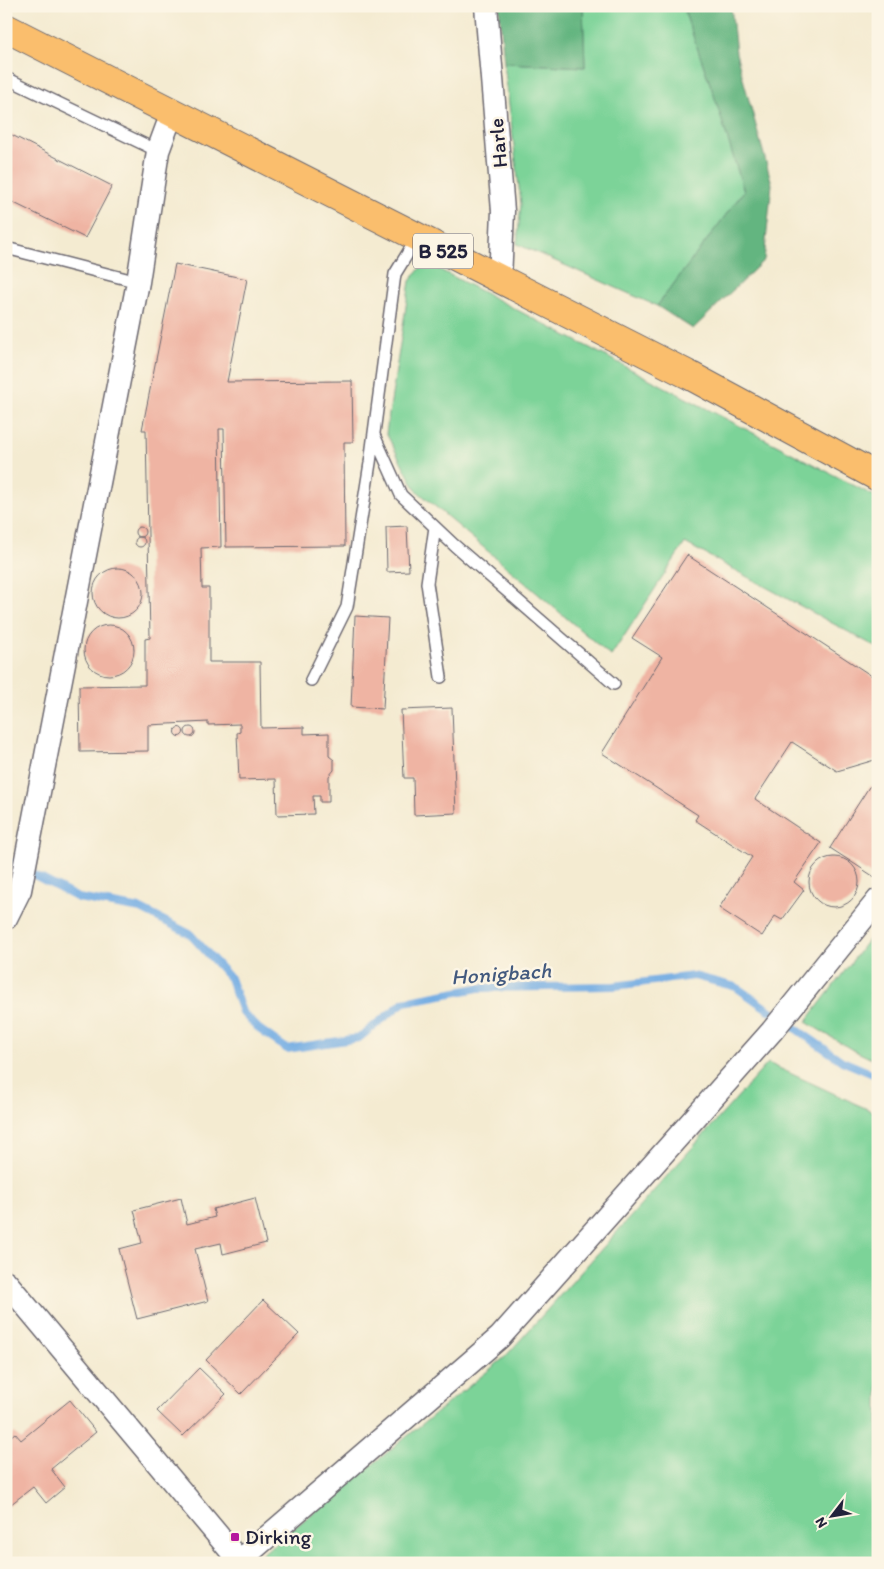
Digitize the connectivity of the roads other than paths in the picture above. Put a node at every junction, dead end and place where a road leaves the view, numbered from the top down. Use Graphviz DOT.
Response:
graph roads {
  1 [pos="486,6"];
  2 [pos="6,28"];
  3 [pos="6,78"];
  4 [pos="172,113"];
  5 [pos="158,151"];
  6 [pos="417,238"];
  7 [pos="6,248"];
  8 [pos="500,280"];
  9 [pos="138,282"];
  10 [pos="374,434"];
  11 [pos="878,477"];
  12 [pos="435,527"];
  13 [pos="441,677"];
  14 [pos="311,680"];
  15 [pos="614,684"];
  16 [pos="878,900"];
  17 [pos="6,918"];
  18 [pos="6,1282"];
  19 [pos="239,1562"];
  1 -- 8 [label="street, Harle"];
  2 -- 4 [label="main road, B 525"];
  3 -- 5 [label="lane"];
  4 -- 5 [label="street"];
  4 -- 6 [label="main road, B 525"];
  5 -- 9 [label="street"];
  6 -- 8 [label="main road, B 525"];
  6 -- 10 [label="lane"];
  7 -- 9 [label="lane"];
  8 -- 11 [label="main road, B 525"];
  9 -- 17 [label="street"];
  10 -- 12 [label="lane"];
  10 -- 14 [label="lane"];
  12 -- 13 [label="lane"];
  12 -- 15 [label="lane"];
  16 -- 19 [label="street"];
  18 -- 19 [label="street"];
}
